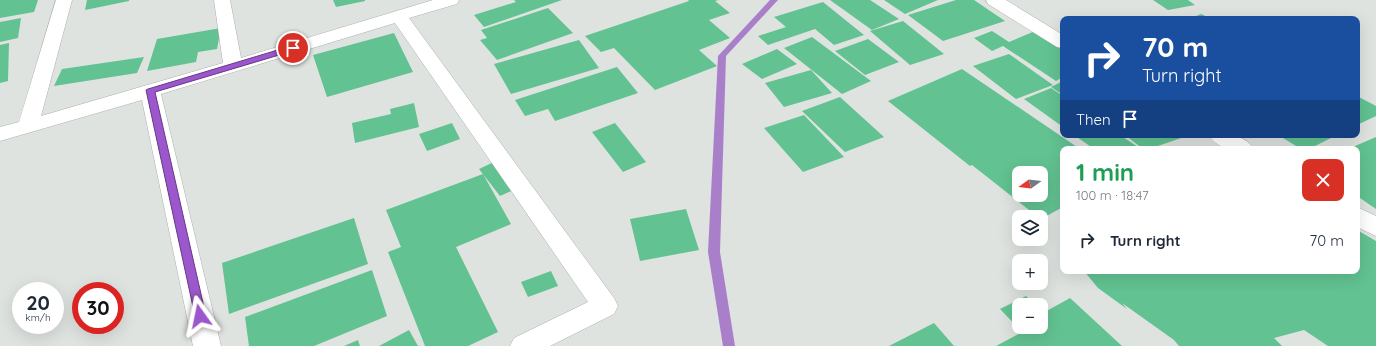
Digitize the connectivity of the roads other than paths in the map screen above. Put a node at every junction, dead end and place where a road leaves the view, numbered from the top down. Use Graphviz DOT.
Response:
graph roads {
  1 [pos="64,0"];
  2 [pos="222,0"];
  3 [pos="451,0"];
  4 [pos="994,0"];
  5 [pos="399,16"];
  6 [pos="1060,41"];
  7 [pos="233,66"];
  8 [pos="150,90"];
  9 [pos="28,125"];
  10 [pos="0,134"];
  11 [pos="1224,138"];
  12 [pos="1238,146"];
  13 [pos="1360,218"];
  14 [pos="1376,227"];
  15 [pos="207,346"];
  16 [pos="524,346"];
  1 -- 9 [label="street"];
  2 -- 7 [label="street"];
  3 -- 5 [label="street"];
  4 -- 6 [label="street"];
  5 -- 7 [label="street"];
  5 -- 16 [label="street"];
  7 -- 8 [label="street"];
  8 -- 9 [label="street"];
  8 -- 15 [label="street"];
  9 -- 10 [label="street"];
  11 -- 12 [label="street"];
  13 -- 14 [label="street"];
}
